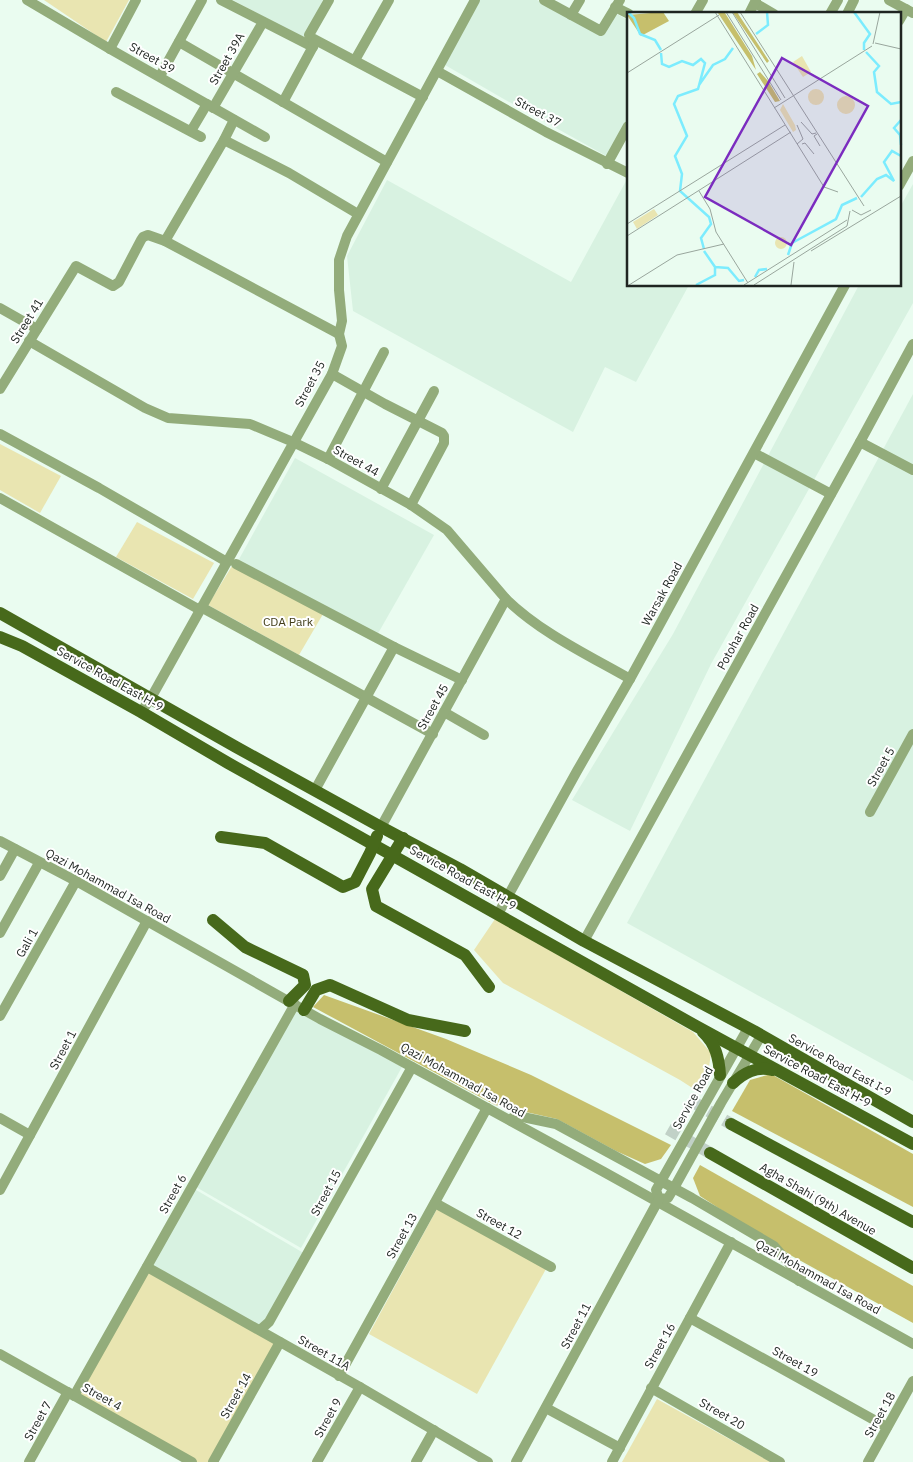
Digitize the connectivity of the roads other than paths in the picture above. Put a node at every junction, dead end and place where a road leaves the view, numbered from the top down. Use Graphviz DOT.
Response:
graph roads {
  1 [pos="27,0"];
  2 [pos="136,0"];
  3 [pos="202,0"];
  4 [pos="221,0"];
  5 [pos="329,0"];
  6 [pos="389,0"];
  7 [pos="475,0"];
  8 [pos="544,0"];
  9 [pos="580,0"];
  10 [pos="702,0"];
  11 [pos="838,0"];
  12 [pos="854,0"];
  13 [pos="889,0"];
  14 [pos="756,2"];
  15 [pos="618,4"];
  16 [pos="909,11"];
  17 [pos="696,12"];
  18 [pos="771,12"];
  19 [pos="831,12"];
  20 [pos="848,12"];
  21 [pos="571,15"];
  22 [pos="900,20"];
  23 [pos="263,22"];
  24 [pos="179,42"];
  25 [pos="314,44"];
  26 [pos="110,49"];
  27 [pos="355,60"];
  28 [pos="437,71"];
  29 [pos="233,74"];
  30 [pos="160,76"];
  31 [pos="116,92"];
  32 [pos="423,97"];
  33 [pos="283,102"];
  34 [pos="210,106"];
  35 [pos="234,120"];
  36 [pos="627,128"];
  37 [pos="191,131"];
  38 [pos="201,137"];
  39 [pos="265,137"];
  40 [pos="224,140"];
  41 [pos="913,161"];
  42 [pos="387,162"];
  43 [pos="607,164"];
  44 [pos="627,174"];
  45 [pos="900,184"];
  46 [pos="358,214"];
  47 [pos="165,241"];
  48 [pos="841,286"];
  49 [pos="0,308"];
  50 [pos="37,329"];
  51 [pos="339,334"];
  52 [pos="29,341"];
  53 [pos="913,344"];
  54 [pos="384,352"];
  55 [pos="332,374"];
  56 [pos="0,387"];
  57 [pos="434,391"];
  58 [pos="364,392"];
  59 [pos="417,421"];
  60 [pos="0,434"];
  61 [pos="293,442"];
  62 [pos="860,442"];
  63 [pos="754,453"];
  64 [pos="328,459"];
  65 [pos="913,470"];
  66 [pos="381,489"];
  67 [pos="831,494"];
  68 [pos="0,498"];
  69 [pos="411,505"];
  70 [pos="231,563"];
  71 [pos="506,599"];
  72 [pos="201,609"];
  73 [pos="0,613"];
  74 [pos="0,637"];
  75 [pos="394,646"];
  76 [pos="630,679"];
  77 [pos="462,680"];
  78 [pos="152,698"];
  79 [pos="366,698"];
  80 [pos="141,712"];
  81 [pos="444,712"];
  82 [pos="433,734"];
  83 [pos="913,734"];
  84 [pos="484,735"];
  85 [pos="236,747"];
  86 [pos="228,763"];
  87 [pos="315,790"];
  88 [pos="870,812"];
  89 [pos="381,827"];
  90 [pos="220,837"];
  91 [pos="403,838"];
  92 [pos="0,841"];
  93 [pos="374,844"];
  94 [pos="15,849"];
  95 [pos="393,855"];
  96 [pos="39,863"];
  97 [pos="0,876"];
  98 [pos="76,881"];
  99 [pos="508,897"];
  100 [pos="498,914"];
  101 [pos="213,920"];
  102 [pos="147,921"];
  103 [pos="0,933"];
  104 [pos="584,941"];
  105 [pos="489,987"];
  106 [pos="296,1005"];
  107 [pos="0,1016"];
  108 [pos="696,1026"];
  109 [pos="465,1031"];
  110 [pos="754,1032"];
  111 [pos="736,1048"];
  112 [pos="749,1055"];
  113 [pos="412,1067"];
  114 [pos="782,1072"];
  115 [pos="720,1075"];
  116 [pos="733,1083"];
  117 [pos="487,1108"];
  118 [pos="0,1118"];
  119 [pos="511,1121"];
  120 [pos="913,1122"];
  121 [pos="731,1124"];
  122 [pos="30,1135"];
  123 [pos="913,1144"];
  124 [pos="710,1152"];
  125 [pos="661,1181"];
  126 [pos="674,1188"];
  127 [pos="0,1190"];
  128 [pos="658,1200"];
  129 [pos="435,1202"];
  130 [pos="910,1219"];
  131 [pos="731,1242"];
  132 [pos="147,1267"];
  133 [pos="551,1267"];
  134 [pos="910,1268"];
  135 [pos="799,1282"];
  136 [pos="690,1318"];
  137 [pos="260,1330"];
  138 [pos="280,1342"];
  139 [pos="913,1344"];
  140 [pos="0,1354"];
  141 [pos="339,1376"];
  142 [pos="913,1381"];
  143 [pos="360,1387"];
  144 [pos="651,1388"];
  145 [pos="71,1394"];
  146 [pos="546,1408"];
  147 [pos="887,1427"];
  148 [pos="434,1430"];
  149 [pos="620,1448"];
  150 [pos="30,1462"];
  151 [pos="192,1462"];
  152 [pos="213,1462"];
  153 [pos="317,1462"];
  154 [pos="416,1462"];
  155 [pos="488,1462"];
  156 [pos="516,1462"];
  157 [pos="612,1462"];
  158 [pos="780,1462"];
  159 [pos="868,1462"];
  1 -- 26 [label="street, Street 39"];
  2 -- 26 [label="street"];
  3 -- 24 [label="street"];
  4 -- 23 [label="street"];
  5 -- 25 [label="street"];
  6 -- 27 [label="street"];
  7 -- 28 [label="street, Street 35"];
  8 -- 21 [label="street"];
  9 -- 21 [label="street"];
  10 -- 17 [label="street"];
  11 -- 19 [label="street"];
  12 -- 20 [label="street"];
  13 -- 16 [label="street"];
  14 -- 18 [label="street"];
  15 -- 21 [label="street"];
  16 -- 22 [label="street"];
  23 -- 25 [label="street"];
  23 -- 29 [label="street, Street 39A"];
  24 -- 29 [label="street"];
  24 -- 30 [label="street"];
  25 -- 27 [label="street"];
  25 -- 33 [label="street"];
  26 -- 30 [label="street, Street 39"];
  27 -- 32 [label="street"];
  28 -- 32 [label="street, Street 35"];
  28 -- 43 [label="street, Street 37"];
  29 -- 33 [label="street"];
  29 -- 34 [label="street, Street 39A"];
  30 -- 34 [label="street, Street 39"];
  31 -- 37 [label="street"];
  32 -- 42 [label="street, Street 35"];
  33 -- 42 [label="street"];
  34 -- 35 [label="street, Street 39"];
  34 -- 37 [label="street, Street 39A"];
  35 -- 39 [label="street, Street 39"];
  35 -- 40 [label="street"];
  36 -- 43 [label="street"];
  37 -- 38 [label="street"];
  40 -- 46 [label="street"];
  40 -- 47 [label="street"];
  41 -- 45 [label="street"];
  42 -- 46 [label="street, Street 35"];
  43 -- 44 [label="street, Street 37"];
  46 -- 51 [label="street, Street 35"];
  47 -- 50 [label="street, Street 41"];
  47 -- 51 [label="street"];
  48 -- 63 [label="street, Warsak Road"];
  49 -- 50 [label="street"];
  50 -- 52 [label="street, Street 41"];
  51 -- 55 [label="street, Street 35"];
  52 -- 56 [label="street, Street 41"];
  52 -- 61 [label="street, Street 44"];
  53 -- 62 [label="street, Potohar Road"];
  54 -- 58 [label="street"];
  55 -- 58 [label="street"];
  55 -- 61 [label="street, Street 35"];
  57 -- 59 [label="street"];
  58 -- 59 [label="street"];
  58 -- 64 [label="street"];
  59 -- 66 [label="street"];
  59 -- 69 [label="street"];
  60 -- 70 [label="street"];
  61 -- 64 [label="street, Street 44"];
  61 -- 70 [label="street, Street 35"];
  62 -- 65 [label="street"];
  62 -- 67 [label="street, Potohar Road"];
  63 -- 67 [label="street"];
  63 -- 76 [label="street, Warsak Road"];
  64 -- 66 [label="street, Street 44"];
  66 -- 69 [label="street, Street 44"];
  67 -- 104 [label="street, Potohar Road"];
  68 -- 72 [label="street"];
  69 -- 71 [label="street, Street 44"];
  70 -- 72 [label="street, Street 35"];
  70 -- 75 [label="street"];
  71 -- 76 [label="street, Street 44"];
  71 -- 77 [label="street, Street 45"];
  72 -- 78 [label="street, Street 35"];
  72 -- 79 [label="street"];
  73 -- 78 [label="main road, Service Road East H-9"];
  74 -- 80 [label="main road, Service Road East H-9"];
  75 -- 77 [label="street"];
  75 -- 79 [label="street"];
  76 -- 99 [label="street, Warsak Road"];
  77 -- 81 [label="street, Street 45"];
  78 -- 80 [label="street, Street 35"];
  78 -- 85 [label="main road, Service Road East H-9"];
  79 -- 82 [label="street"];
  79 -- 87 [label="street"];
  80 -- 86 [label="main road, Service Road East H-9"];
  81 -- 82 [label="street, Street 45"];
  81 -- 84 [label="street"];
  82 -- 89 [label="street, Street 45"];
  83 -- 88 [label="street, Street 5"];
  85 -- 86 [label="main road"];
  85 -- 87 [label="main road, Service Road East H-9"];
  86 -- 93 [label="main road, Service Road East H-9"];
  87 -- 89 [label="main road, Service Road East H-9"];
  89 -- 91 [label="main road, Service Road East H-9"];
  89 -- 93 [label="main road"];
  90 -- 93 [label="main road"];
  91 -- 95 [label="main road"];
  91 -- 99 [label="main road, Service Road East H-9"];
  92 -- 94 [label="street, Qazi Mohammad Isa Road"];
  93 -- 95 [label="main road, Service Road East H-9"];
  94 -- 96 [label="street, Qazi Mohammad Isa Road"];
  94 -- 97 [label="street"];
  95 -- 100 [label="main road, Service Road East H-9"];
  95 -- 105 [label="main road"];
  96 -- 98 [label="street, Qazi Mohammad Isa Road"];
  96 -- 103 [label="street"];
  98 -- 102 [label="street, Qazi Mohammad Isa Road"];
  98 -- 107 [label="street, Gali 1"];
  99 -- 100 [label="street, Warsak Road"];
  99 -- 104 [label="main road, Service Road East H-9"];
  100 -- 108 [label="main road, Service Road East H-9"];
  101 -- 106 [label="main road"];
  102 -- 106 [label="street, Qazi Mohammad Isa Road"];
  102 -- 122 [label="street, Street 1"];
  104 -- 110 [label="main road, Service Road East H-9"];
  106 -- 109 [label="main road"];
  106 -- 113 [label="street, Qazi Mohammad Isa Road"];
  106 -- 132 [label="street, Street 6"];
  108 -- 111 [label="main road, Service Road East H-9"];
  108 -- 115 [label="main road"];
  110 -- 111 [label="street, Service Road"];
  110 -- 112 [label="street"];
  110 -- 120 [label="main road, Service Road East I-9"];
  111 -- 112 [label="main road, Service Road East H-9"];
  111 -- 115 [label="street, Service Road"];
  112 -- 114 [label="main road, Service Road East H-9"];
  112 -- 116 [label="street"];
  113 -- 117 [label="street, Qazi Mohammad Isa Road"];
  113 -- 137 [label="street, Street 15"];
  114 -- 116 [label="main road"];
  114 -- 123 [label="main road, Service Road East H-9"];
  115 -- 125 [label="street, Service Road"];
  116 -- 126 [label="street"];
  117 -- 119 [label="street, Qazi Mohammad Isa Road"];
  117 -- 129 [label="street, Street 13"];
  118 -- 122 [label="street"];
  119 -- 125 [label="street"];
  119 -- 128 [label="street, Qazi Mohammad Isa Road"];
  121 -- 130 [label="main road, Agha Shahi (9th) Avenue"];
  122 -- 127 [label="street, Street 1"];
  124 -- 134 [label="main road, Agha Shahi (9th) Avenue"];
  125 -- 126 [label="street"];
  125 -- 128 [label="street, Service Road"];
  126 -- 128 [label="street"];
  126 -- 135 [label="street"];
  128 -- 131 [label="street, Qazi Mohammad Isa Road"];
  128 -- 146 [label="street, Street 11"];
  129 -- 133 [label="street, Street 12"];
  129 -- 141 [label="street, Street 13"];
  131 -- 135 [label="street, Qazi Mohammad Isa Road"];
  131 -- 136 [label="street, Street 16"];
  132 -- 137 [label="street, Street 11A"];
  132 -- 145 [label="street, Street 6"];
  135 -- 139 [label="street, Qazi Mohammad Isa Road"];
  136 -- 144 [label="street, Street 16"];
  136 -- 147 [label="street, Street 19"];
  137 -- 138 [label="street, Street 11A"];
  138 -- 141 [label="street, Street 11A"];
  138 -- 152 [label="street, Street 14"];
  140 -- 145 [label="street, Street 4"];
  141 -- 143 [label="street, Street 11A"];
  142 -- 147 [label="street, Street 18"];
  143 -- 148 [label="street, Street 11A"];
  143 -- 153 [label="street, Street 9"];
  144 -- 149 [label="street, Street 16"];
  144 -- 158 [label="street, Street 20"];
  145 -- 150 [label="street, Street 7"];
  145 -- 151 [label="street, Street 4"];
  146 -- 149 [label="street"];
  146 -- 156 [label="street, Street 11"];
  147 -- 159 [label="street, Street 18"];
  148 -- 154 [label="street"];
  148 -- 155 [label="street, Street 11A"];
  149 -- 157 [label="street, Street 16"];
}
